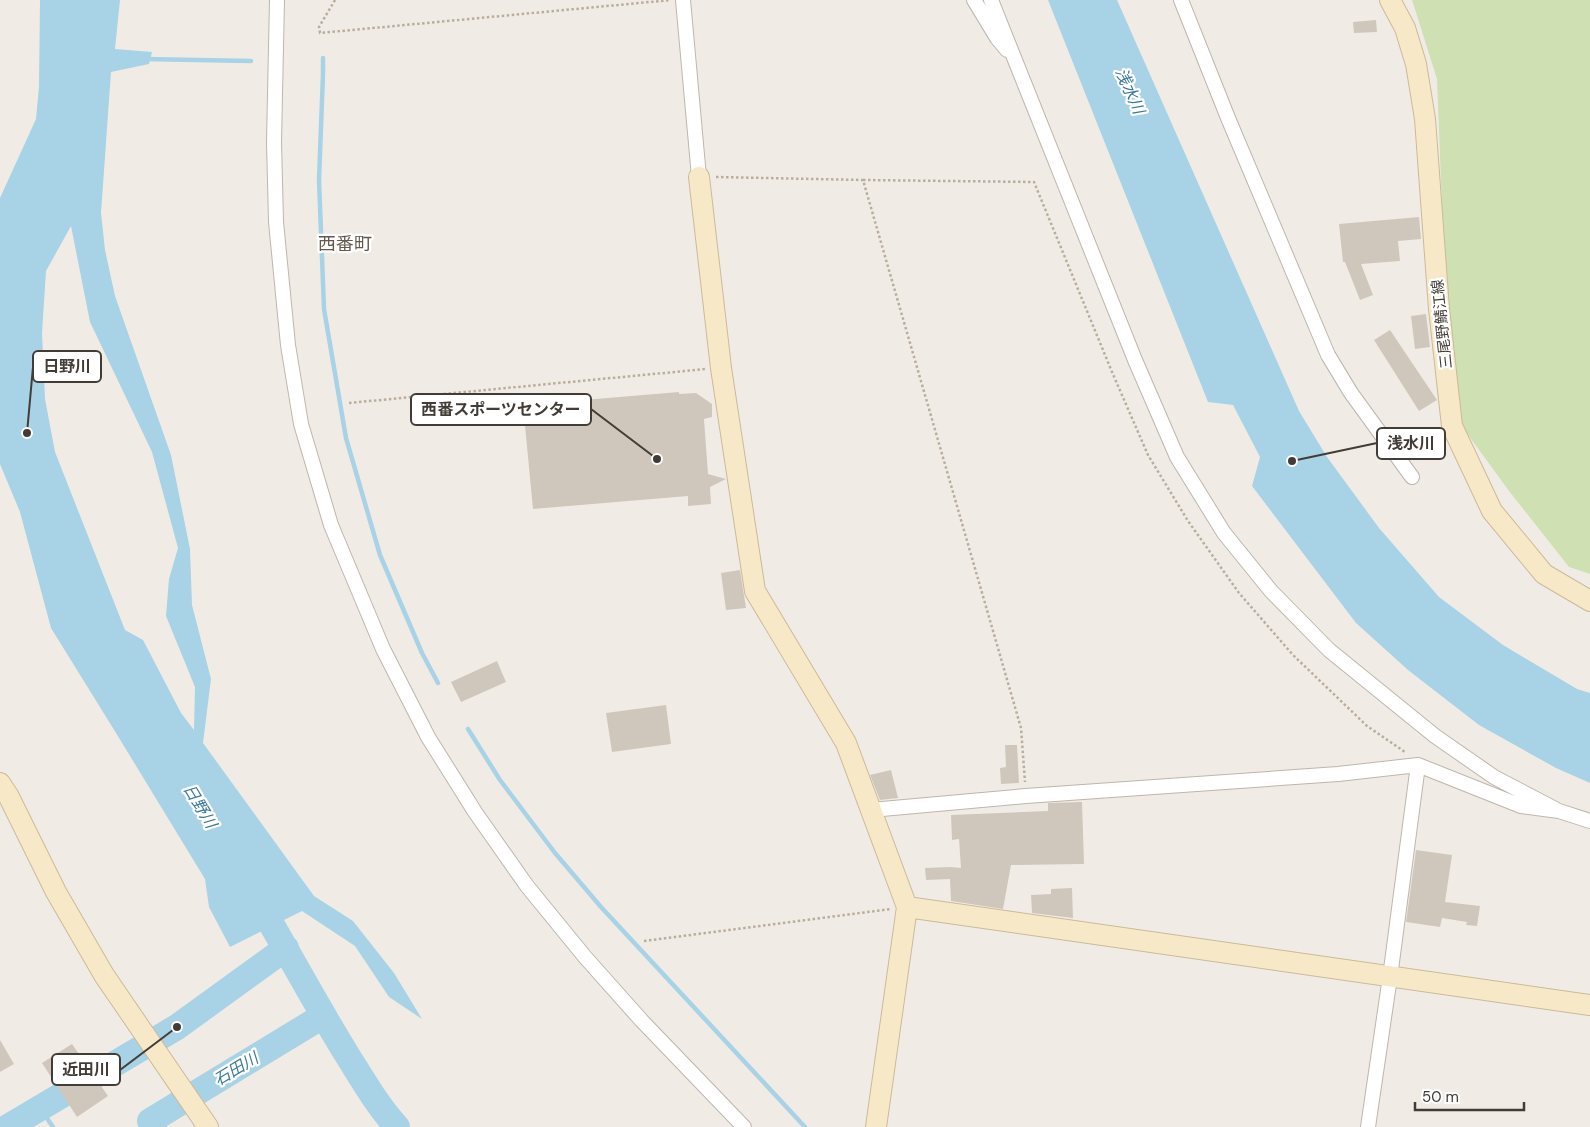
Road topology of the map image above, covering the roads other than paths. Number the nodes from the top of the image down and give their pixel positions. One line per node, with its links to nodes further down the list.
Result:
1 (278, 0): 21 (street)
2 (683, 0): 8 (street)
3 (974, 0): 7 (street)
4 (991, 0): 7 (street)
5 (1182, 0): 9 (street)
6 (1390, 0): 10 (street, 三尾野鯖江線)
7 (1015, 60): 15 (street)
8 (699, 177): 14 (street)
9 (1412, 477)
10 (1590, 601)
11 (1418, 764): 14 (street); 15 (street); 18 (street)
12 (0, 777): 13 (street)
13 (4, 789): 20 (street)
14 (871, 810): 17 (street)
15 (1560, 811): 16 (street)
16 (1590, 822)
17 (907, 907): 18 (street); 22 (street)
18 (1390, 977): 19 (street); 23 (street)
19 (1590, 1005)
20 (204, 1121)
21 (744, 1127)
22 (876, 1127)
23 (1368, 1127)

